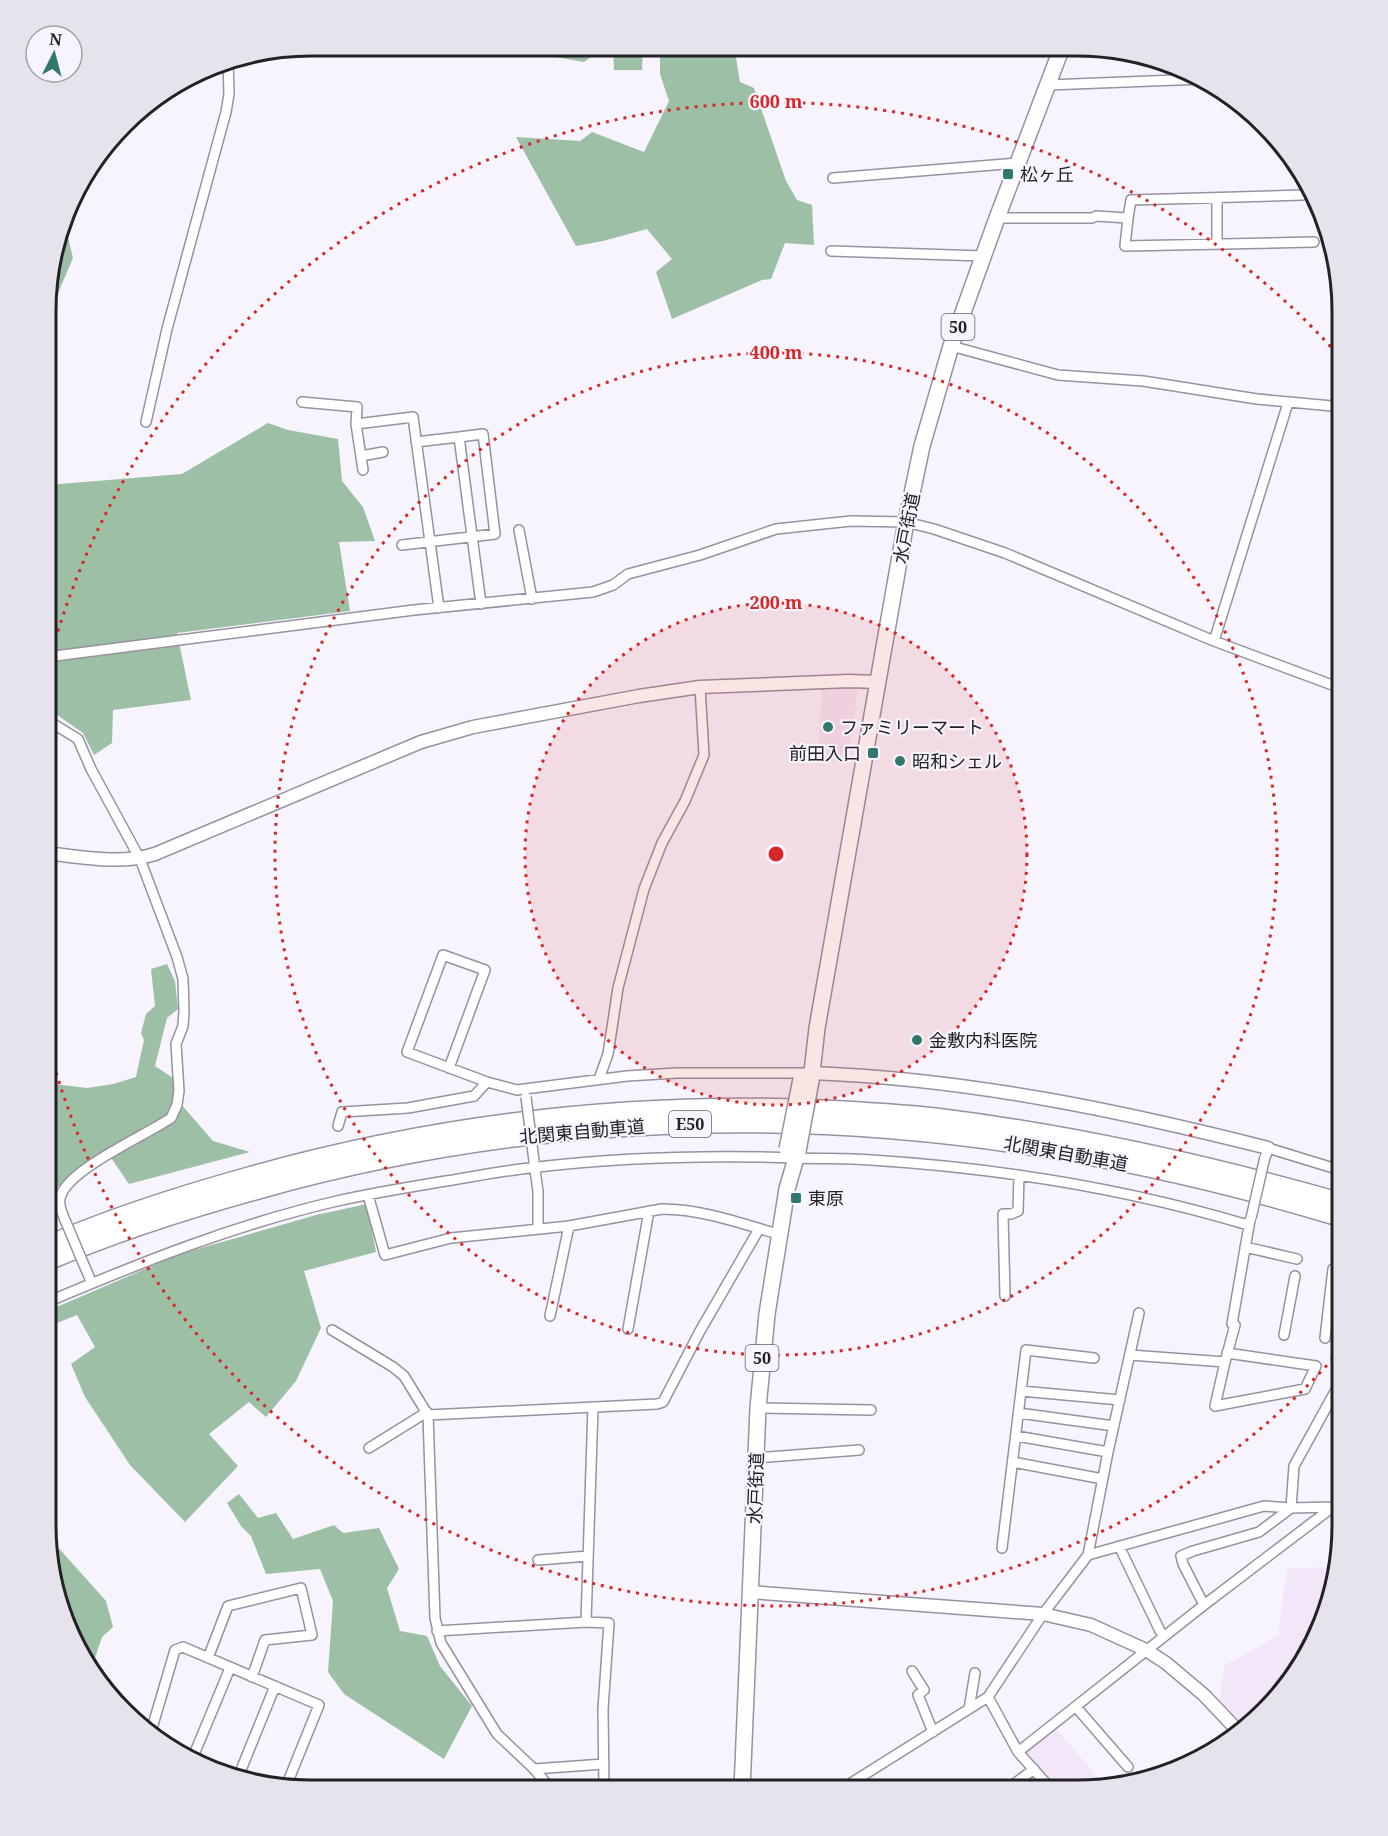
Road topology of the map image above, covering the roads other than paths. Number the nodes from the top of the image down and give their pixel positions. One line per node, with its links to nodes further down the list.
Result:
1 (1059, 56): 4 (main road, 水戸街道 / 50)
2 (228, 69): 19 (street)
3 (1185, 80): 4 (street)
4 (1048, 85): 5 (main road, 水戸街道 / 50)
5 (1018, 163): 6 (street); 9 (main road, 水戸街道 / 50)
6 (833, 178)
7 (1304, 195): 8 (street)
8 (1217, 198): 10 (street); 12 (street)
9 (997, 218): 10 (street); 14 (main road, 水戸街道 / 50)
10 (1128, 218): 12 (street)
11 (1314, 242): 12 (street)
12 (1217, 244)
13 (831, 251): 14 (street)
14 (983, 256): 15 (main road, 水戸街道 / 50)
15 (951, 346): 17 (street); 26 (main road, 水戸街道 / 50)
16 (302, 402): 20 (street)
17 (1288, 403): 18 (street); 34 (street)
18 (1333, 406)
19 (146, 422)
20 (356, 424): 22 (street); 24 (street)
21 (459, 437): 22 (street); 28 (street); 28 (street)
22 (416, 442): 29 (street)
23 (383, 452): 24 (street)
24 (361, 456): 25 (street)
25 (363, 470)
26 (906, 522): 31 (street); 34 (street); 36 (main road, 水戸街道 / 50)
27 (519, 530): 31 (street)
28 (472, 536): 29 (street); 32 (street)
29 (429, 542): 30 (street); 33 (street)
30 (402, 545)
31 (532, 599): 32 (street)
32 (481, 604): 33 (street)
33 (439, 608): 35 (street)
34 (1214, 641): 37 (street)
35 (55, 656)
36 (878, 682): 38 (street); 43 (main road, 水戸街道 / 50)
37 (1333, 685)
38 (700, 687): 41 (street); 44 (street)
39 (55, 725): 41 (street)
40 (55, 854): 41 (street)
41 (140, 858): 68 (street, bridge)
42 (449, 1068): 42 (street); 45 (street)
43 (807, 1076): 44 (street); 48 (street); 49 (main road, 水戸街道 / 50, bridge)
44 (599, 1079): 46 (street)
45 (487, 1082): 46 (street); 47 (street)
46 (525, 1093): 50 (street, bridge)
47 (338, 1126)
48 (1267, 1152): 51 (street); 57 (street, bridge)
49 (792, 1154): 50 (street); 52 (street); 61 (main road, 水戸街道 / 50)
50 (534, 1164): 53 (street); 59 (street)
51 (1333, 1168)
52 (1019, 1175): 57 (street); 69 (street)
53 (368, 1195): 59 (street); 68 (street)
54 (1333, 1200): 62 (highway, 北関東自動車道 / E50)
55 (649, 1210): 58 (street); 60 (street); 73 (street)
56 (1333, 1216): 64 (highway, 北関東自動車道 / E50)
57 (1250, 1221): 63 (street)
58 (569, 1226): 59 (street); 72 (street)
59 (538, 1228)
60 (759, 1229): 61 (street); 83 (street)
61 (780, 1235): 84 (main road, 水戸街道 / 50)
62 (55, 1242)
63 (1245, 1247): 65 (street); 78 (street)
64 (55, 1259)
65 (1297, 1259)
66 (1333, 1269): 76 (street)
67 (1295, 1276): 75 (street)
68 (91, 1281): 70 (street)
69 (1005, 1296)
70 (55, 1298)
71 (1139, 1313): 77 (street)
72 (550, 1316)
73 (628, 1329)
74 (332, 1330): 86 (street)
75 (1284, 1335)
76 (1325, 1338)
77 (1130, 1355): 78 (street); 82 (street)
78 (1226, 1357): 78 (street)
79 (1094, 1358): 80 (street)
80 (1021, 1391): 82 (street); 87 (street)
81 (1333, 1395): 97 (street)
82 (1120, 1400): 88 (street)
83 (593, 1407): 86 (street); 101 (street)
84 (758, 1408): 85 (street); 93 (main road, 水戸街道 / 50)
85 (871, 1410)
86 (428, 1413): 90 (street); 107 (street)
87 (1019, 1413): 88 (street); 89 (street)
88 (1114, 1426): 92 (street)
89 (1016, 1436): 92 (street); 94 (street)
90 (369, 1448)
91 (859, 1450): 93 (street)
92 (1108, 1452): 95 (street)
93 (756, 1458): 103 (main road, 水戸街道 / 50)
94 (1013, 1462): 95 (street); 99 (street)
95 (1103, 1479): 100 (street)
96 (1332, 1507): 97 (street); 104 (street)
97 (1291, 1508): 98 (street); 104 (street)
98 (1119, 1546): 100 (street); 108 (street)
99 (1002, 1548)
100 (1088, 1555): 105 (street)
101 (588, 1556): 102 (street); 106 (street)
102 (538, 1560)
103 (750, 1592): 105 (street); 132 (main road, 水戸街道 / 50)
104 (1204, 1605): 108 (street)
105 (1043, 1614): 109 (street); 116 (street)
106 (586, 1622): 107 (street); 124 (street)
107 (437, 1631): 126 (street)
108 (1164, 1636): 109 (street)
109 (1146, 1650): 117 (street); 120 (street)
110 (208, 1658): 111 (street); 114 (street); 119 (street)
111 (230, 1668): 114 (street); 122 (street)
112 (912, 1671): 121 (street)
113 (975, 1672): 118 (street)
114 (252, 1677): 115 (street)
115 (275, 1686): 128 (street); 129 (street)
116 (988, 1697): 118 (street); 123 (street)
117 (1076, 1707): 123 (street); 125 (street)
118 (969, 1709): 121 (street)
119 (153, 1726)
120 (1234, 1727)
121 (933, 1732): 133 (street)
122 (195, 1752)
123 (1018, 1752): 127 (street)
124 (604, 1764): 126 (street); 131 (street)
125 (1128, 1767)
126 (534, 1769): 130 (street)
127 (1034, 1769): 134 (street); 135 (street)
128 (240, 1771)
129 (289, 1779)
130 (543, 1780)
131 (604, 1780)
132 (742, 1780)
133 (856, 1780)
134 (1020, 1780)
135 (1044, 1780)

